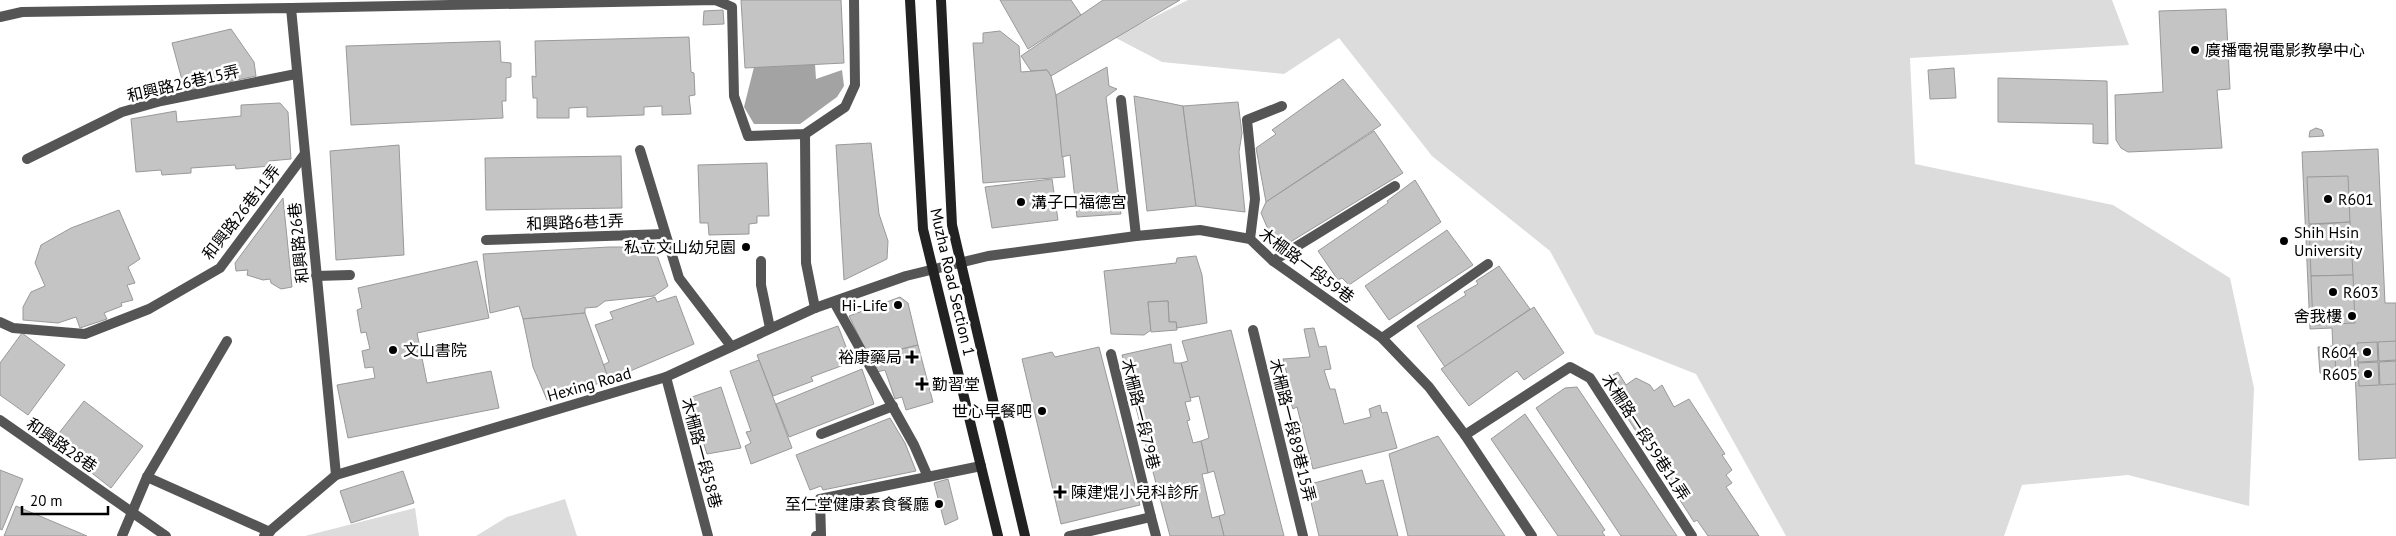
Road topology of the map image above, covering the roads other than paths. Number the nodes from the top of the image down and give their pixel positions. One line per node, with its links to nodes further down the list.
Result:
1 (854, 0): 10 (street)
2 (910, 0): 23 (main road, Muzha Road Section 1)
3 (942, 0): 21 (main road, Muzha Road Section 1)
4 (701, 1): 5 (street); 10 (street)
5 (291, 8): 6 (street); 7 (street, 和興路26巷)
6 (0, 17)
7 (296, 74): 12 (street, 和興路26巷); 13 (street, 和興路26巷15弄)
8 (1120, 100): 16 (street)
9 (1282, 106): 17 (street)
10 (805, 134): 27 (street)
11 (640, 150): 15 (street)
12 (304, 155): 25 (street, 和興路26巷); 28 (street, 和興路26巷11弄)
13 (27, 159)
14 (1395, 186): 20 (street)
15 (665, 234): 18 (street, 和興路6巷1弄); 33 (street)
16 (1136, 236): 17 (street, 木柵路一段59巷); 21 (street, 木柵路一段59巷)
17 (1250, 239): 20 (street, 木柵路一段59巷)
18 (486, 240)
19 (761, 261): 29 (street)
20 (1273, 261): 31 (street, 木柵路一段59巷)
21 (961, 263): 23 (street, 木柵路一段59巷); 52 (main road, Muzha Road Section 1)
22 (1488, 264): 31 (street)
23 (932, 270): 26 (street, Hexing Road); 40 (main road, Muzha Road Section 1)
24 (350, 275): 25 (street)
25 (316, 276): 41 (street, 和興路26巷)
26 (834, 302): 27 (street, Hexing Road); 36 (street)
27 (815, 308): 29 (street, Hexing Road)
28 (0, 322)
29 (770, 328): 33 (street, Hexing Road)
30 (1253, 330): 55 (street, 木柵路一段89巷15弄)
31 (1382, 338): 39 (street, 木柵路一段59巷)
32 (227, 341): 42 (street)
33 (731, 346): 35 (street, Hexing Road)
34 (1111, 354): 45 (street, 木柵路一段79巷)
35 (666, 377): 41 (street, Hexing Road); 49 (street, 木柵路一段58巷)
36 (893, 406): 38 (street); 43 (street)
37 (0, 420): 44 (street, 和興路28巷)
38 (821, 434)
39 (1465, 435): 56 (street, 木柵路一段59巷); 57 (street, 木柵路一段59巷11弄)
40 (981, 466): 43 (street); 51 (main road, Muzha Road Section 1)
41 (336, 475): 46 (street, Hexing Road)
42 (147, 477): 44 (street); 46 (street)
43 (928, 477): 50 (street)
44 (132, 512): 47 (street); 48 (street, 和興路28巷)
45 (1150, 517): 53 (street); 54 (street, 木柵路一段79巷)
46 (267, 534)
47 (122, 536)
48 (166, 536)
49 (708, 536)
50 (816, 536)
51 (998, 536)
52 (1026, 536)
53 (1069, 536)
54 (1156, 536)
55 (1303, 536)
56 (1532, 536)
57 (1692, 536)

